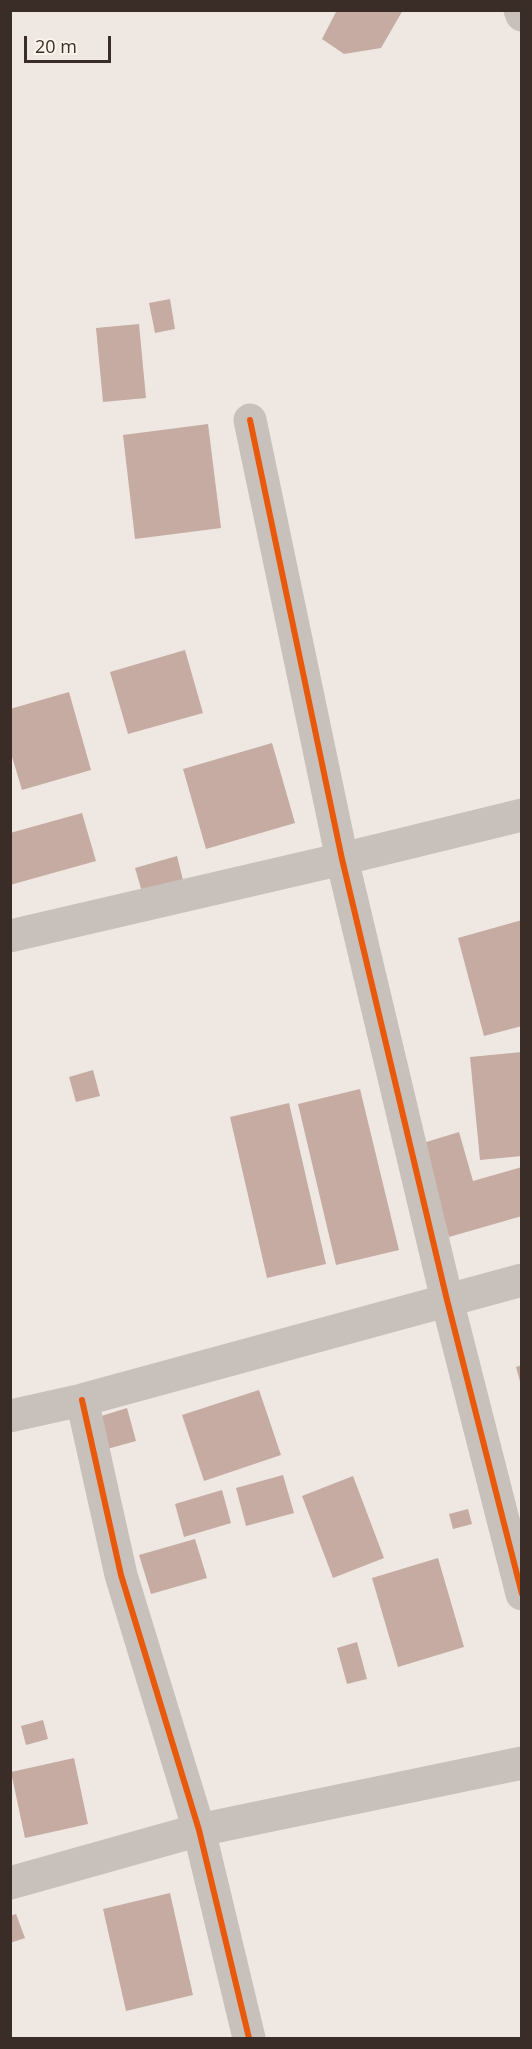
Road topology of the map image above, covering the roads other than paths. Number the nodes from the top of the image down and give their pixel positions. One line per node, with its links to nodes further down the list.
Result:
1 (520, 10): 2 (street)
2 (522, 15)
3 (250, 420): 5 (street)
4 (522, 815): 5 (street)
5 (342, 859): 6 (street); 8 (street)
6 (10, 936)
7 (522, 1280): 8 (street)
8 (447, 1300): 9 (street); 11 (street)
9 (82, 1400): 10 (street); 13 (street)
10 (10, 1416)
11 (522, 1594)
12 (522, 1763): 13 (street)
13 (200, 1830): 14 (street); 15 (street)
14 (10, 1883)
15 (249, 2038)

